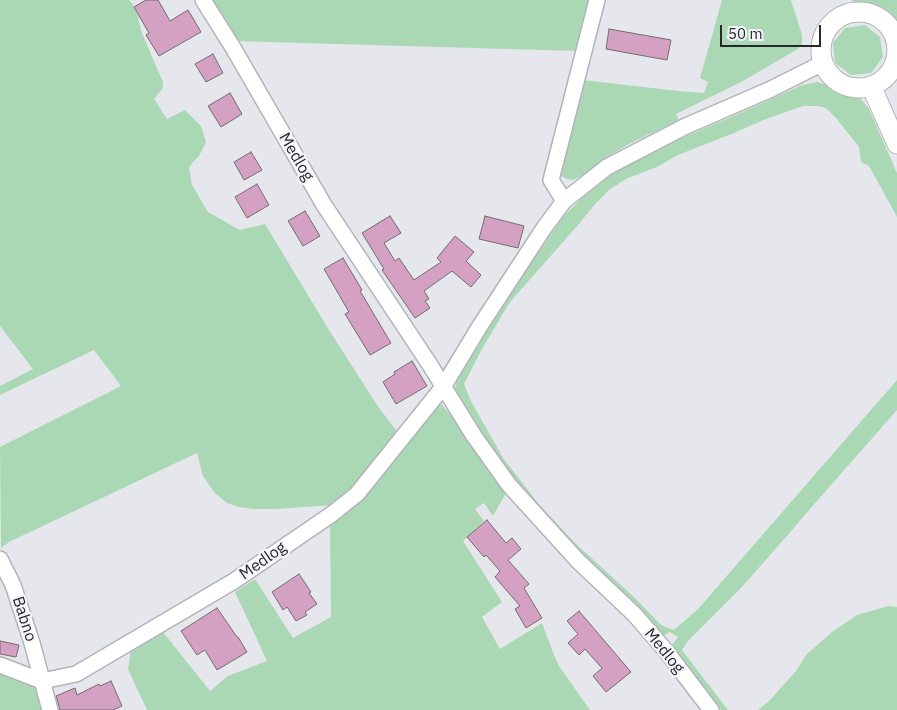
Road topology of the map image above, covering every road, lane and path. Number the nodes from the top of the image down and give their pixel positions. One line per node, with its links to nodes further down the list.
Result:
1 (203, 0): 8 (street, Medlog)
2 (597, 0): 7 (street)
3 (840, 8): 4 (main road); 5 (main road)
4 (823, 63): 5 (main road); 7 (street)
5 (871, 86): 6 (main road)
6 (897, 144)
7 (564, 201): 8 (street)
8 (443, 387): 11 (street, Medlog); 13 (street, Medlog)
9 (0, 559): 11 (street, Babno)
10 (0, 665): 11 (street)
11 (42, 681): 12 (street, Babno)
12 (50, 710)
13 (711, 710)

